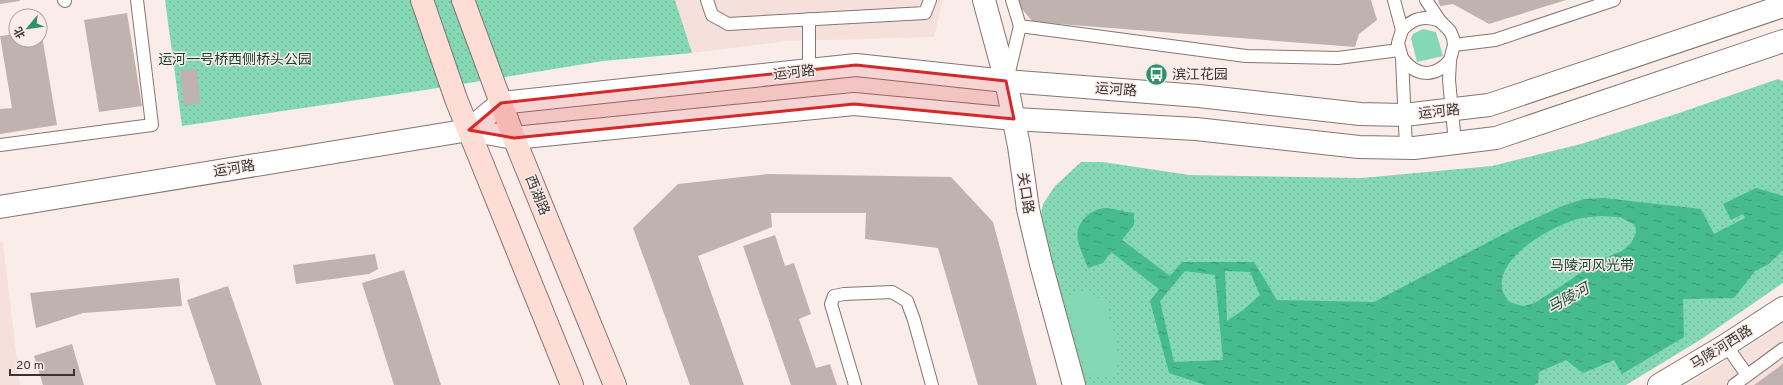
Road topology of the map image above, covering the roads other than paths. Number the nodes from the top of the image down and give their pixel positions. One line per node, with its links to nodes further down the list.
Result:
1 (137, 0): 30 (lane)
2 (707, 0): 13 (lane)
3 (930, 0): 13 (lane)
4 (984, 0): 22 (street, 关口路)
5 (1012, 0): 15 (lane)
6 (1394, 0): 16 (lane)
7 (1426, 0): 14 (lane)
8 (1614, 0): 18 (lane)
9 (1781, 0): 11 (street)
10 (464, 2): 23 (main road, 西湖路)
11 (1783, 6): 24 (street, 运河路)
12 (425, 7): 27 (main road)
13 (809, 19): 21 (lane)
14 (1440, 21): 16 (lane); 18 (lane)
15 (1020, 26): 19 (lane); 22 (lane)
16 (1402, 30): 19 (lane)
17 (1783, 41): 29 (street, 运河路)
18 (1454, 45): 20 (lane)
19 (1400, 54): 20 (lane); 25 (lane)
20 (1450, 60): 24 (lane)
21 (808, 70): 22 (street, 运河路); 23 (street, 运河路)
22 (1006, 81): 25 (street, 运河路); 26 (street, 关口路)
23 (500, 103): 27 (street); 28 (main road, 西湖路)
24 (1452, 109): 25 (street, 运河路); 29 (lane)
25 (1404, 115): 31 (lane)
26 (1014, 119): 28 (street, 运河路); 31 (street, 运河路); 41 (street, 关口路)
27 (469, 130): 28 (street, 运河路); 32 (street, 运河路); 37 (main road)
28 (514, 138): 38 (main road, 西湖路)
29 (1455, 143): 31 (street, 运河路)
30 (0, 145)
31 (1406, 148)
32 (0, 206)
33 (1783, 308): 34 (street, 马陵河西路)
34 (1726, 345): 36 (lane); 42 (street, 马陵河西路)
35 (1783, 349): 36 (lane)
36 (1747, 375): 43 (lane)
37 (572, 385)
38 (615, 385)
39 (855, 385): 40 (lane)
40 (932, 385)
41 (1074, 385)
42 (1659, 385)
43 (1734, 385)

